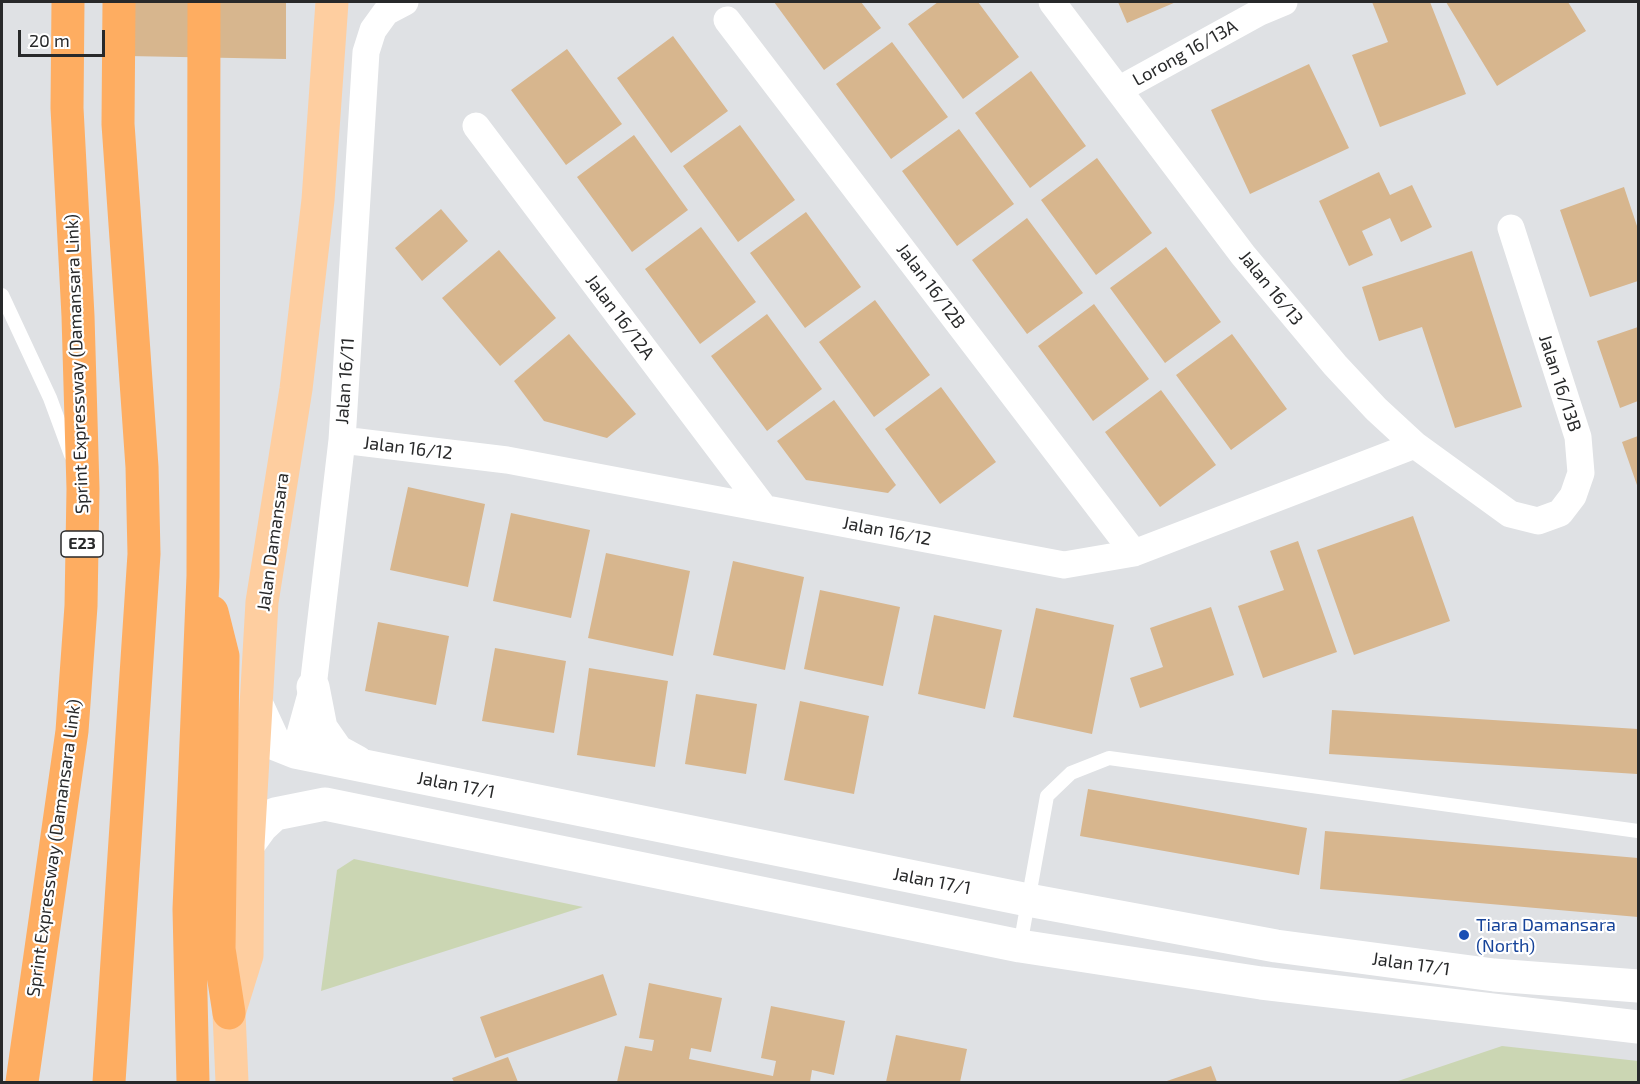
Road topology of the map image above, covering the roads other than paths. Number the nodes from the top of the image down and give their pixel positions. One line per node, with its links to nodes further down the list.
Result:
1 (68, 2): 15 (highway, Sprint Expressway (Damansara Link) / E23)
2 (118, 2): 33 (highway)
3 (204, 2): 19 (highway)
4 (332, 2): 21 (main road, Jalan Damansara)
5 (1052, 2): 9 (street, Jalan 16/13)
6 (1284, 2): 9 (street, Lorong 16/13A)
7 (396, 7): 13 (street, Jalan 16/11)
8 (727, 20): 18 (street, Jalan 16/12B)
9 (1120, 89): 14 (street, Jalan 16/13)
10 (476, 126): 16 (street, Jalan 16/12A)
11 (1511, 228): 17 (street, Jalan 16/13B)
12 (2, 295): 15 (lane)
13 (342, 440): 16 (street, Jalan 16/12); 20 (street, Jalan 16/11)
14 (1415, 445): 17 (street, Jalan 16/13); 18 (street, Jalan 16/12)
15 (83, 489): 32 (highway, Sprint Expressway (Damansara Link) / E23)
16 (764, 508): 18 (street, Jalan 16/12)
17 (1538, 521)
18 (1134, 553)
19 (203, 576): 30 (highway); 34 (highway)
20 (313, 687): 22 (street, Jalan 16/11); 23 (street)
21 (257, 705): 22 (street, Jalan 17/1); 26 (main road, Jalan Damansara)
22 (295, 752): 23 (street, Jalan 17/1); 24 (street)
23 (364, 766): 27 (street, Jalan 17/1)
24 (325, 804): 26 (street, Jalan 17/1); 28 (street, Jalan 17/1)
25 (1638, 831): 27 (lane)
26 (248, 845): 30 (main road, Jalan Damansara)
27 (1028, 900): 28 (lane); 29 (street, Jalan 17/1)
28 (1020, 946): 31 (street, Jalan 17/1)
29 (1638, 986)
30 (229, 1013): 35 (main road, Jalan Damansara)
31 (1638, 1028)
32 (22, 1083)
33 (109, 1083)
34 (194, 1083)
35 (232, 1083)

